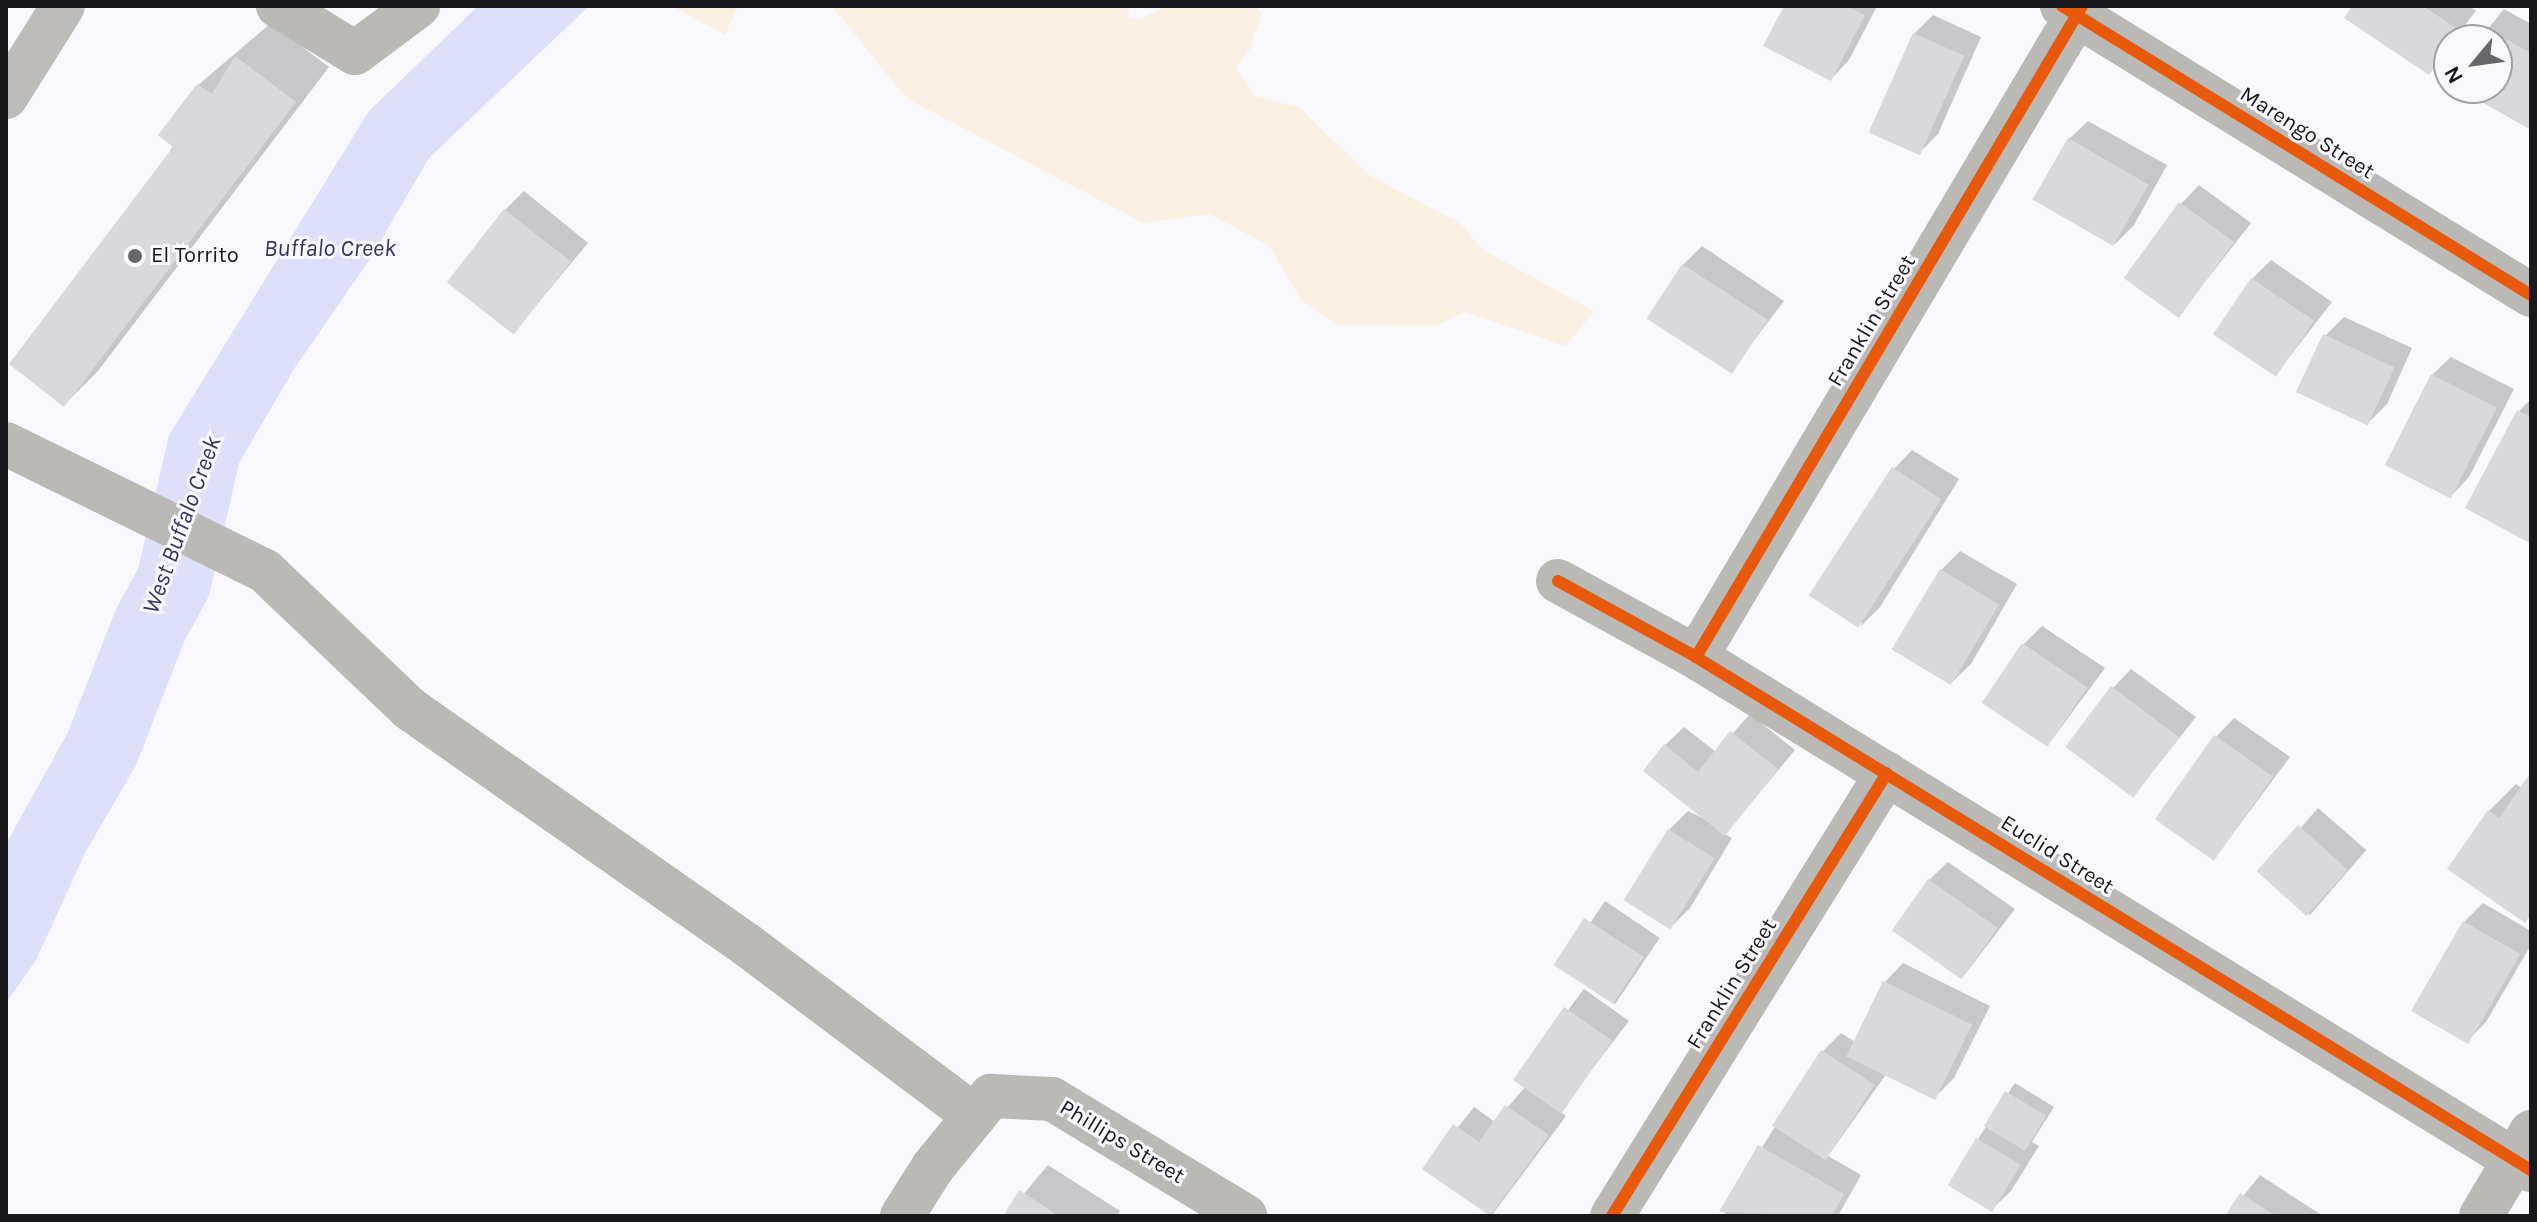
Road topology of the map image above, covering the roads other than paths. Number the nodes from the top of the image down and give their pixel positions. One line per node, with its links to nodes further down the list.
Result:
1 (63, 6): 5 (main road)
2 (278, 6): 3 (street)
3 (418, 6)
4 (2074, 9): 6 (street, Marengo Street); 9 (street, Franklin Street)
5 (6, 97)
6 (2531, 295)
7 (6, 444): 11 (street)
8 (1558, 581): 9 (street, Euclid Street)
9 (1696, 657): 10 (street, Euclid Street)
10 (1887, 773): 12 (street, Euclid Street); 15 (street, Franklin Street)
11 (983, 1106): 13 (street); 14 (street, Phillips Street)
12 (2525, 1154): 16 (street)
13 (902, 1216)
14 (1245, 1216)
15 (1612, 1216)
16 (2481, 1216)

